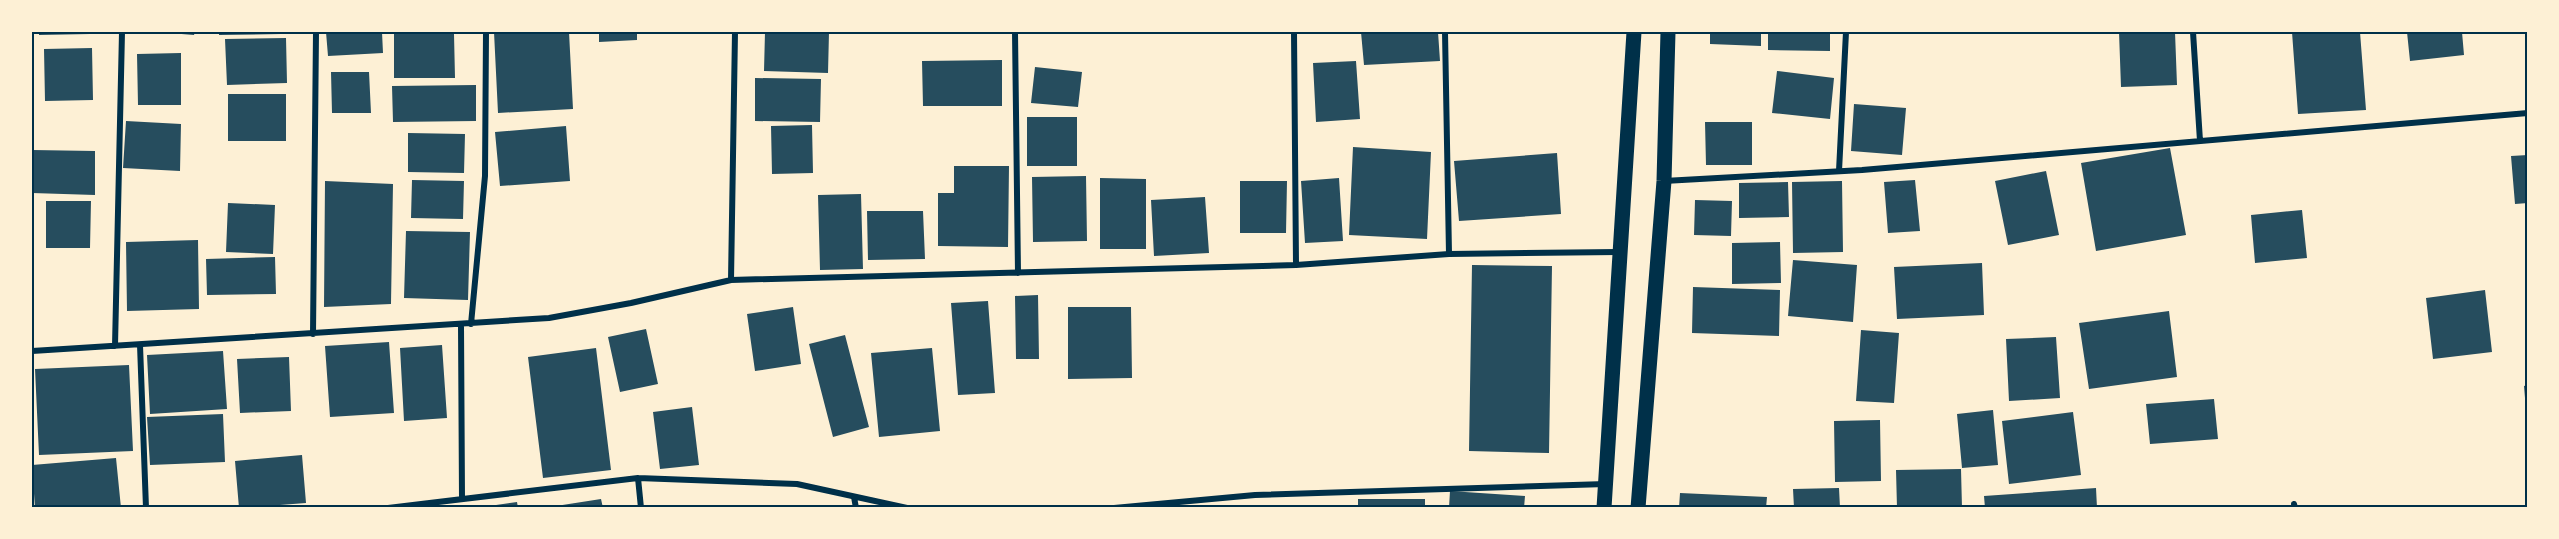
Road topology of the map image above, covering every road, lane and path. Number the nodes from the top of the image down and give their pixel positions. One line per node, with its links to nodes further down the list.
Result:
1 (122, 32): 25 (street)
2 (316, 32): 23 (street)
3 (486, 32): 21 (street)
4 (735, 32): 20 (street)
5 (1015, 32): 19 (street)
6 (1294, 32): 18 (street)
7 (1444, 32): 17 (street)
8 (1634, 32): 16 (main road)
9 (1668, 32): 15 (main road)
10 (1846, 32): 14 (street)
11 (2193, 32): 13 (street)
12 (2528, 112): 13 (street)
13 (2200, 141): 14 (street)
14 (1839, 171): 15 (street)
15 (1664, 180): 39 (main road)
16 (1621, 252): 17 (street); 28 (main road)
17 (1449, 254): 18 (street)
18 (1296, 265): 19 (street)
19 (1018, 273): 20 (street)
20 (731, 280): 21 (street)
21 (471, 324): 22 (street)
22 (461, 325): 23 (street); 30 (street)
23 (313, 334): 24 (street)
24 (140, 345): 25 (street); 32 (street)
25 (115, 346): 26 (street)
26 (32, 351)
27 (638, 478): 29 (street); 30 (street); 34 (street)
28 (1606, 484): 37 (street); 38 (main road)
29 (854, 497): 35 (street); 36 (street)
30 (462, 499): 31 (street)
31 (427, 505): 33 (street)
32 (146, 507)
33 (388, 507)
34 (641, 507)
35 (856, 507)
36 (907, 507)
37 (1114, 507)
38 (1604, 507)
39 (1638, 507)

